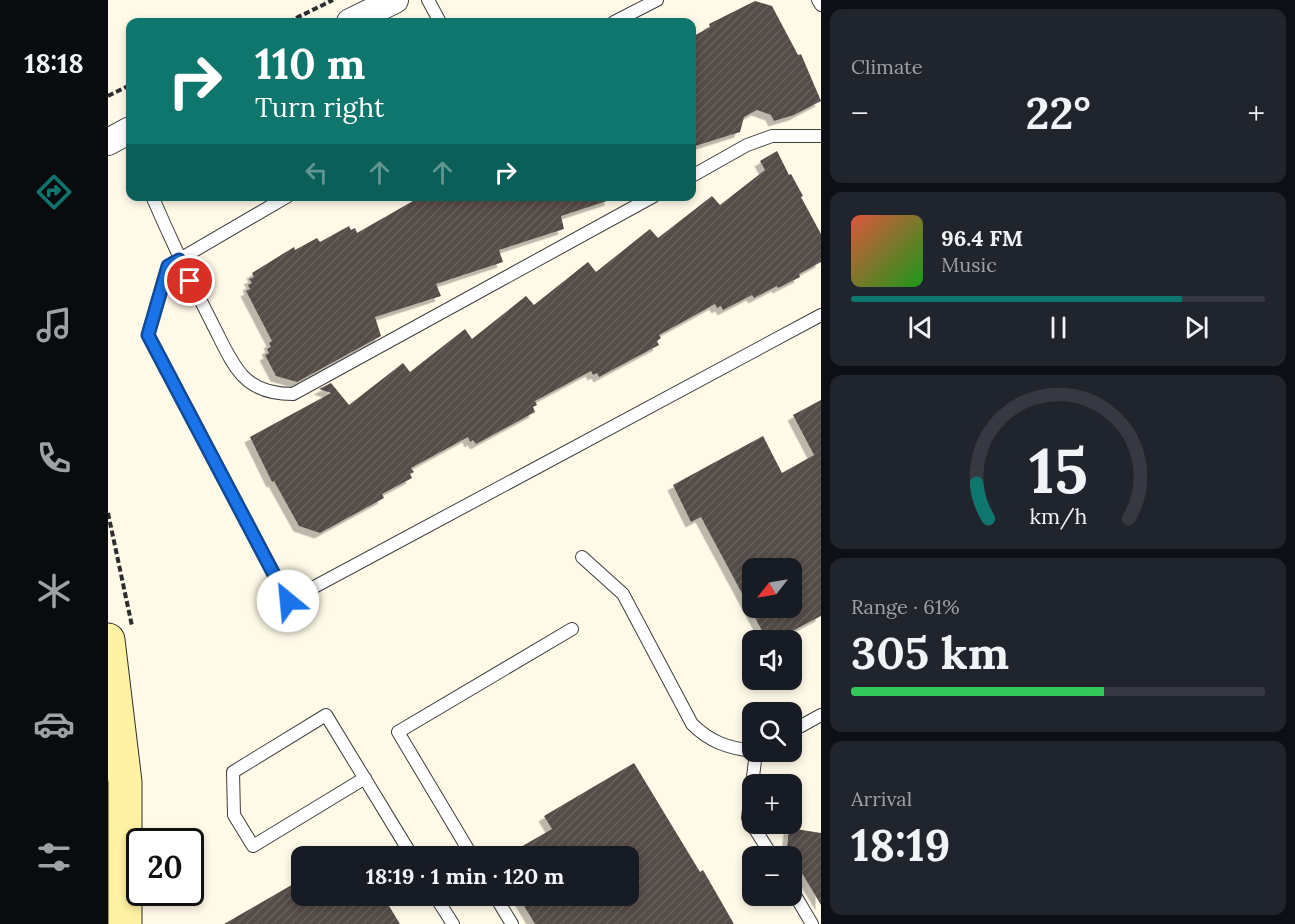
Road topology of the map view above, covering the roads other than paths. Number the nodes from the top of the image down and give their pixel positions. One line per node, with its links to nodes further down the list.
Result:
1 (395, 0): 6 (street)
2 (428, 0): 7 (lane)
3 (657, 0): 8 (lane)
4 (819, 0): 5 (lane)
5 (821, 5)
6 (358, 18)
7 (438, 18)
8 (622, 18)
9 (820, 137): 10 (lane)
10 (696, 174)
11 (154, 201): 14 (lane)
12 (279, 201): 14 (lane)
13 (645, 201): 14 (lane)
14 (179, 260): 15 (lane)
15 (821, 315)
16 (582, 557): 21 (lane)
17 (572, 629): 25 (lane)
18 (108, 640): 30 (main road)
19 (821, 715): 20 (lane)
20 (802, 725)
21 (742, 749)
22 (753, 762): 26 (lane)
23 (365, 778): 23 (lane); 24 (lane)
24 (406, 846)
25 (466, 846)
26 (766, 846)
27 (441, 906): 31 (lane)
28 (501, 906): 32 (lane)
29 (801, 906): 33 (lane)
30 (125, 924)
31 (453, 924)
32 (512, 924)
33 (812, 924)

